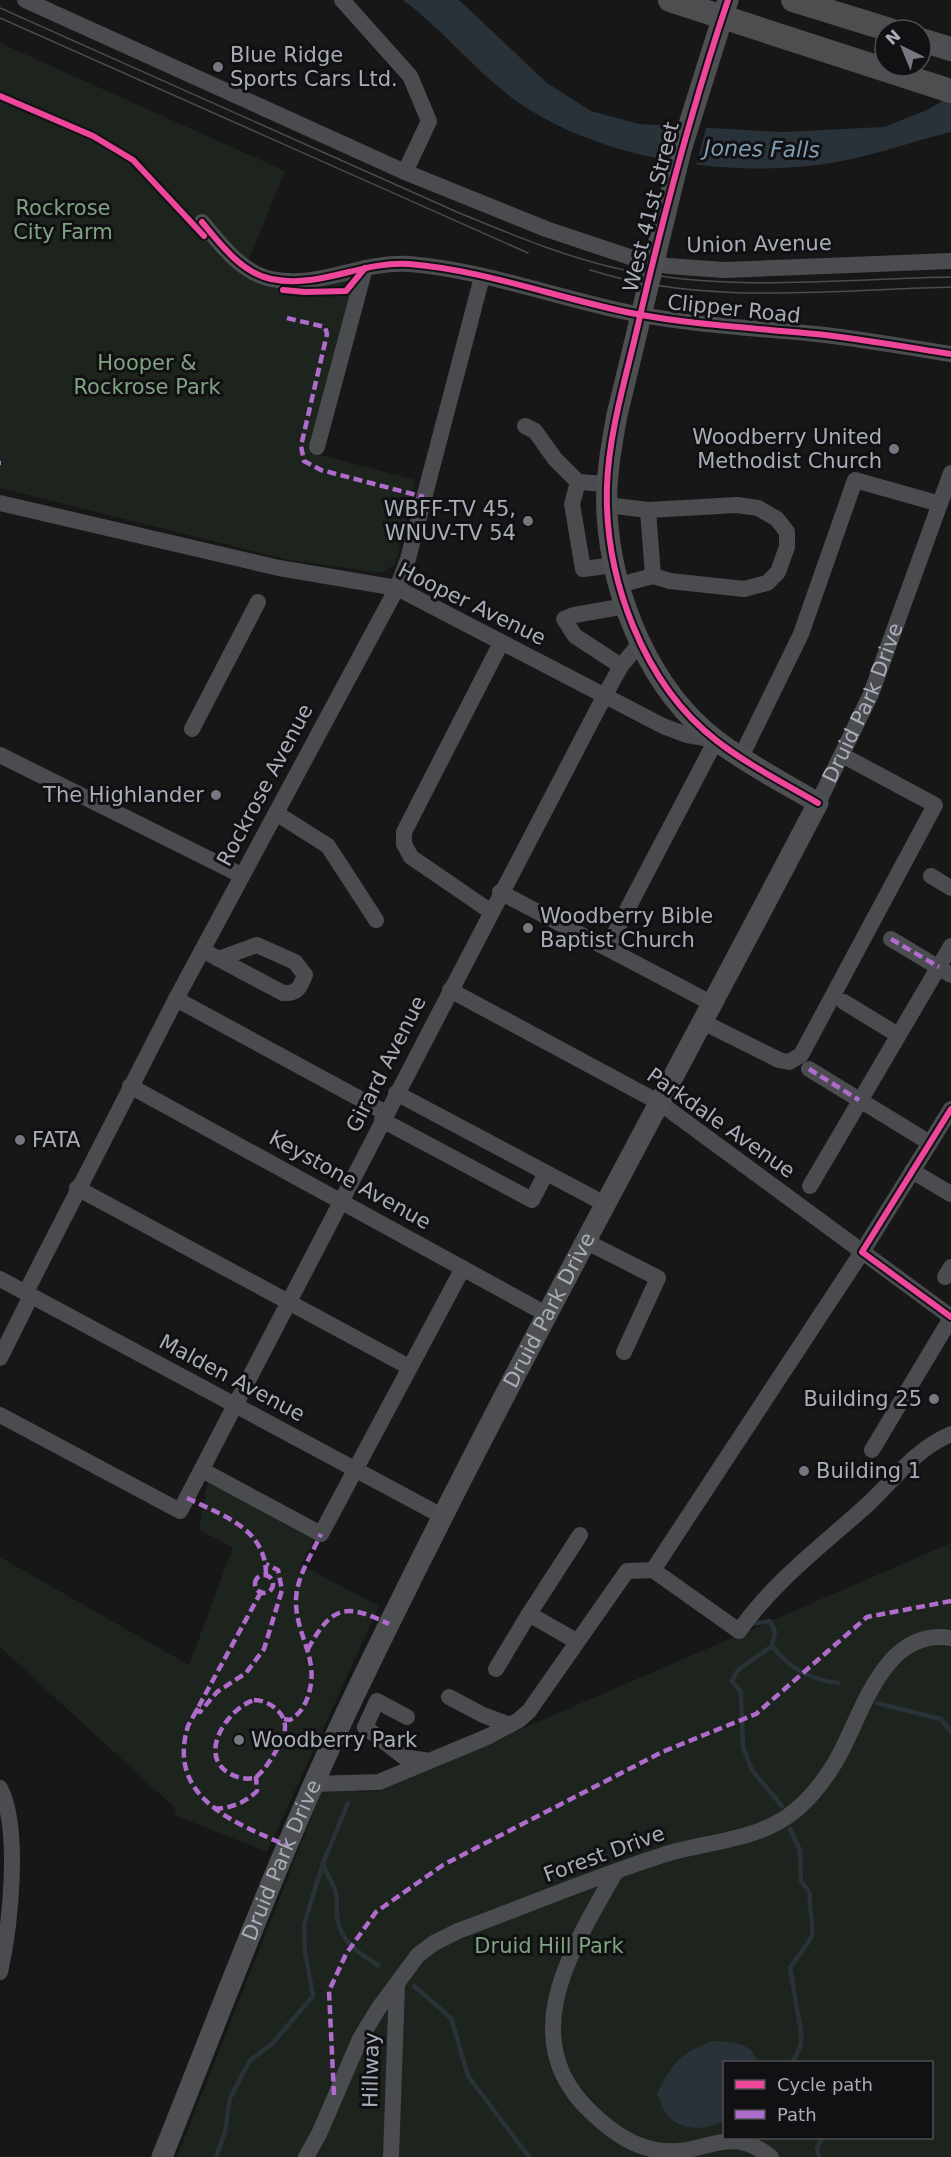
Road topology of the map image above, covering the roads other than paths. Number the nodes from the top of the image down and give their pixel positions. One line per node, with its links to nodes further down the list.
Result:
1 (25, 0): 10 (street, Union Avenue)
2 (342, 0): 10 (street)
3 (670, 0): 9 (highway)
4 (728, 0): 20 (main road, West 41st Street, bridge)
5 (793, 0): 6 (highway)
6 (873, 25)
7 (933, 44): 8 (highway)
8 (951, 49)
9 (951, 91)
10 (405, 172): 12 (street, Union Avenue)
11 (207, 228): 13 (street, Clipper Road)
12 (951, 261)
13 (365, 268): 14 (street, Clipper Road); 17 (street)
14 (482, 277): 15 (street, Clipper Road); 26 (street, Rockrose Avenue)
15 (951, 354)
16 (525, 426): 19 (street)
17 (317, 447)
18 (951, 473): 22 (street, Druid Park Drive)
19 (578, 482): 20 (street); 24 (street)
20 (607, 495): 23 (street); 24 (main road, West 41st Street)
21 (0, 503): 26 (street, Hooper Avenue)
22 (940, 504): 36 (street, Druid Park Drive); 37 (street)
23 (648, 510): 25 (street); 25 (street)
24 (616, 575): 25 (street); 28 (main road, West 41st Street)
25 (653, 576)
26 (397, 588): 30 (street, Hooper Avenue); 39 (street, Rockrose Avenue)
27 (258, 602): 33 (street)
28 (626, 606): 29 (main road, West 41st Street); 31 (street)
29 (641, 642): 31 (street, Girard Avenue); 34 (main road, West 41st Street)
30 (501, 643): 32 (street, Hooper Avenue); 44 (street)
31 (621, 666): 32 (street, Girard Avenue)
32 (605, 695): 34 (street, Hooper Avenue); 43 (street, Girard Avenue)
33 (192, 729)
34 (716, 740): 37 (main road, West 41st Street); 48 (street)
35 (0, 755): 40 (street)
36 (842, 755): 38 (street, Druid Park Drive); 55 (street)
37 (741, 757): 38 (main road, West 41st Street)
38 (818, 803): 55 (main road, Druid Park Drive)
39 (276, 813): 40 (street, Rockrose Avenue); 45 (street)
40 (242, 875): 49 (street, Rockrose Avenue)
41 (931, 876): 42 (street)
42 (951, 888)
43 (500, 892): 44 (street, Girard Avenue); 48 (street)
44 (490, 911): 52 (street, Girard Avenue)
45 (376, 920)
46 (891, 939): 51 (street)
47 (951, 946): 51 (street)
48 (606, 948): 55 (street)
49 (202, 950): 50 (street); 53 (street, Rockrose Avenue)
50 (218, 959)
51 (945, 971): 56 (street)
52 (450, 990): 59 (street, Girard Avenue); 61 (street, Parkdale Avenue)
53 (176, 999): 58 (street, Rockrose Avenue); 63 (street)
54 (844, 1002): 56 (street)
55 (708, 1013): 61 (main road, Druid Park Drive)
56 (898, 1035): 60 (street)
57 (809, 1069): 60 (street)
58 (130, 1086): 68 (street, Rockrose Avenue); 70 (street, Keystone Avenue)
59 (396, 1093): 63 (street, Girard Avenue); 66 (street)
60 (860, 1100): 64 (street); 67 (street)
61 (660, 1102): 71 (main road, Druid Park Drive); 73 (street, Parkdale Avenue)
62 (951, 1108): 64 (street)
63 (384, 1117): 66 (street); 70 (street, Girard Avenue)
64 (930, 1143): 65 (street)
65 (912, 1171): 69 (street); 73 (street)
66 (546, 1173): 71 (street)
67 (810, 1186)
68 (77, 1188): 76 (street, Rockrose Avenue); 77 (street)
69 (951, 1194)
70 (341, 1200): 74 (street, Keystone Avenue); 77 (street, Girard Avenue)
71 (606, 1205): 72 (main road, Druid Park Drive)
72 (587, 1242): 78 (main road, Druid Park Drive); 80 (street)
73 (862, 1252): 79 (street, Parkdale Avenue); 91 (street)
74 (463, 1268): 78 (street, Keystone Avenue); 82 (street)
75 (0, 1279): 76 (street, Malden Avenue)
76 (29, 1294): 81 (street, Rockrose Avenue); 83 (street, Malden Avenue)
77 (289, 1303): 82 (street); 83 (street, Girard Avenue)
78 (548, 1315): 89 (main road, Druid Park Drive)
79 (951, 1318): 86 (street)
80 (624, 1352)
81 (0, 1358)
82 (409, 1367): 87 (street)
83 (235, 1405): 87 (street, Malden Avenue); 88 (street, Girard Avenue)
84 (0, 1415): 88 (street, Girard Avenue)
85 (951, 1434): 91 (street)
86 (872, 1450)
87 (354, 1469): 88 (street); 89 (street, Malden Avenue)
88 (202, 1470)
89 (442, 1516): 100 (main road, Druid Park Drive)
90 (580, 1535): 92 (street)
91 (653, 1570): 94 (street)
92 (529, 1614): 94 (street); 95 (street)
93 (951, 1638): 102 (street, Forest Drive)
94 (576, 1641): 98 (street)
95 (496, 1669)
96 (448, 1697): 98 (street)
97 (407, 1717): 99 (street)
98 (510, 1725): 99 (street)
99 (430, 1761): 100 (street)
100 (313, 1784): 105 (main road, Druid Park Drive)
101 (0, 1788): 103 (street)
102 (615, 1873): 104 (street, Forest Drive); 108 (street)
103 (0, 1972)
104 (397, 1983): 106 (street, Forest Drive); 107 (street, Hillway)
105 (162, 2157)
106 (306, 2157)
107 (391, 2157)
108 (771, 2157)

